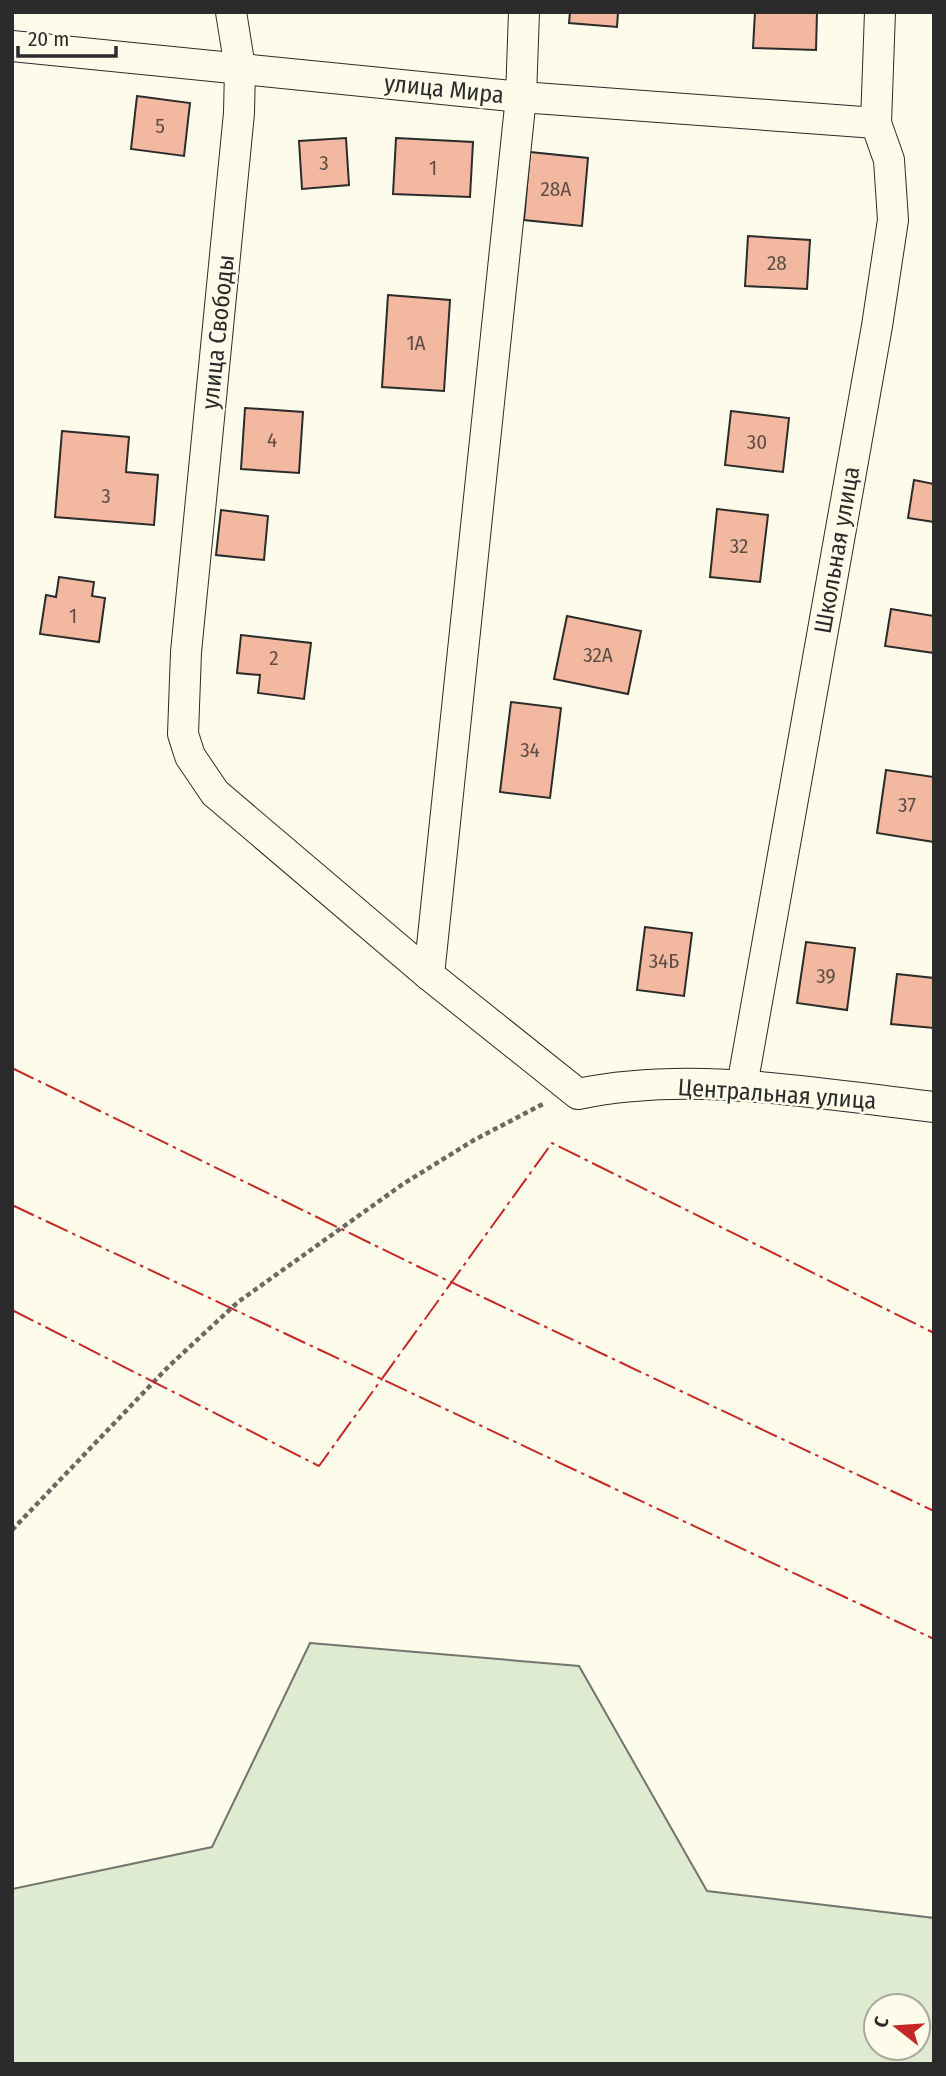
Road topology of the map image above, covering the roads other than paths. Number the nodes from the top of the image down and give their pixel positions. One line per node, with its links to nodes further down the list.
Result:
1 (231, 12): 5 (street, улица Свободы)
2 (524, 12): 6 (street)
3 (880, 12): 7 (street, Школьная улица)
4 (12, 46): 5 (street, улица Мира)
5 (240, 68): 6 (street, улица Мира); 8 (street, улица Свободы)
6 (521, 97): 7 (street, улица Мира); 8 (street)
7 (876, 123): 9 (street, Школьная улица)
8 (429, 975): 10 (street, улица Свободы)
9 (741, 1086): 10 (street, Центральная улица); 11 (street, Центральная улица)
10 (578, 1094)
11 (934, 1107)

